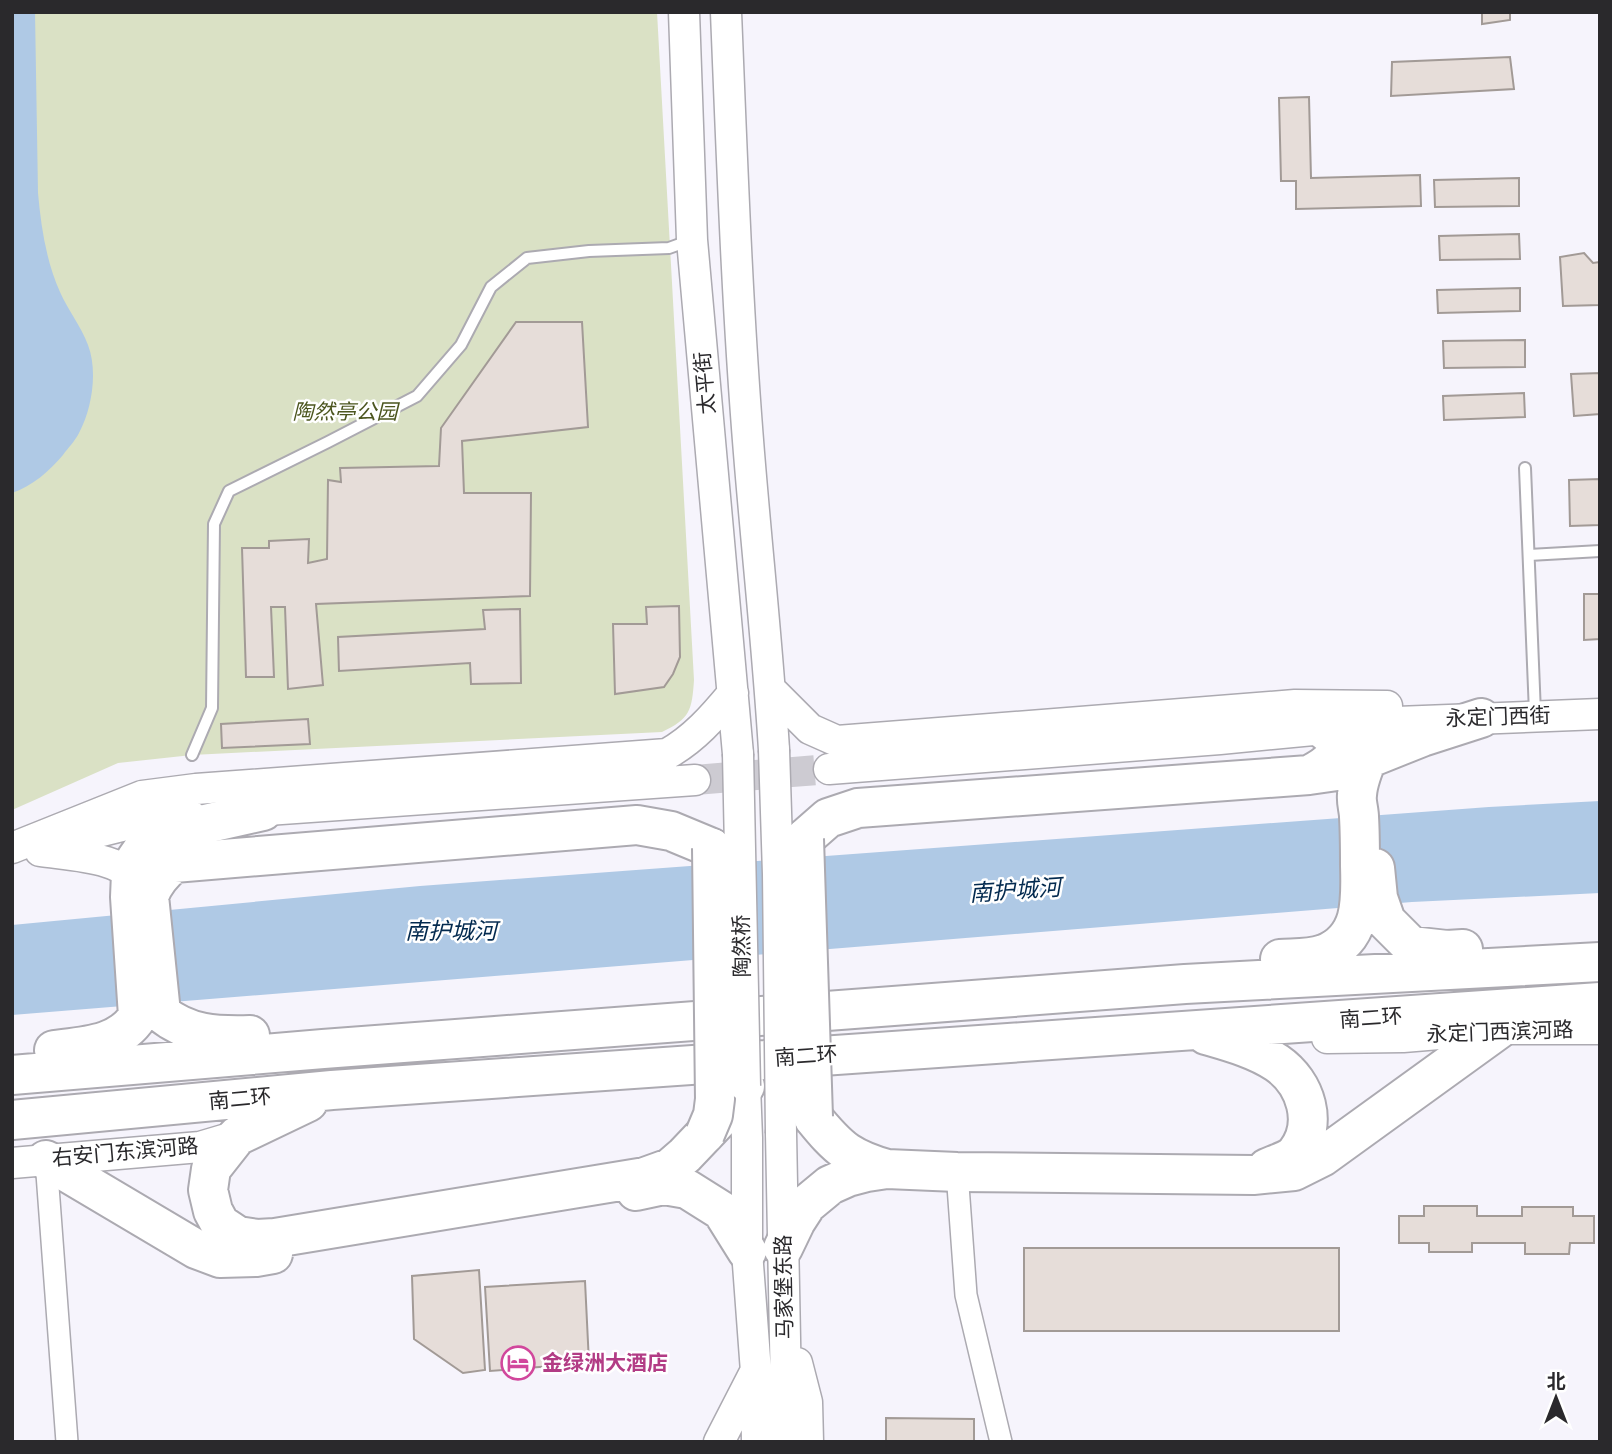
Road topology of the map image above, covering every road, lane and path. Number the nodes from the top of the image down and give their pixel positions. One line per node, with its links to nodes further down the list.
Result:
1 (684, 12): 3 (main road, 太平街)
2 (726, 12): 7 (main road, 太平街)
3 (692, 240): 8 (main road, 太平街); 16 (lane)
4 (1525, 468): 6 (lane)
5 (1600, 551): 6 (lane)
6 (1529, 555): 10 (lane)
7 (770, 689): 11 (main road, 永定门西街); 14 (main road, 太平街)
8 (733, 693): 15 (main road, 太平街); 25 (main road)
9 (1600, 714): 10 (main road, 永定门西街)
10 (1535, 716): 11 (main road, 永定门西街)
11 (1481, 718): 13 (highway)
12 (1323, 729): 13 (main road); 18 (main road); 19 (highway)
13 (1400, 733): 17 (highway); 21 (highway)
14 (774, 750): 26 (main road, 陶然桥, bridge)
15 (738, 754): 28 (main road, 陶然桥, bridge)
16 (192, 755)
17 (1368, 758): 19 (highway); 21 (highway)
18 (830, 769)
19 (1309, 775): 21 (highway); 23 (highway)
20 (695, 780): 22 (main road)
21 (1362, 798): 29 (highway)
22 (263, 811): 25 (main road); 27 (highway)
23 (804, 839): 26 (highway); 43 (highway, bridge)
24 (712, 848): 27 (highway); 28 (highway, bridge); 44 (highway, bridge)
25 (21, 853): 27 (main road)
26 (778, 874): 40 (main road, 陶然桥, bridge)
27 (137, 889): 33 (highway)
28 (741, 901): 40 (main road, 陶然桥, bridge)
29 (1371, 922): 30 (highway); 31 (highway)
30 (1593, 962): 31 (highway, 南二环)
31 (1185, 984): 37 (highway, 南二环)
32 (1600, 1002): 36 (highway, 南二环)
33 (150, 1014): 37 (highway); 38 (highway)
34 (1499, 1029): 35 (main road, 永定门西滨河路); 36 (main road, 永定门西滨河路); 50 (highway)
35 (1600, 1029)
36 (1191, 1031): 41 (highway, 南二环); 50 (highway)
37 (323, 1049): 39 (highway, 南二环)
38 (12, 1055)
39 (12, 1075)
40 (763, 1085): 43 (highway); 44 (highway, bridge); 46 (main road, 陶然桥)
41 (332, 1090): 42 (highway, 南二环); 45 (highway)
42 (12, 1121)
43 (797, 1125): 48 (highway); 51 (main road, 马家堡东路)
44 (705, 1134): 45 (highway)
45 (237, 1136): 47 (main road, 右安门东滨河路)
46 (747, 1138): 51 (main road, 马家堡东路)
47 (29, 1161): 51 (highway); 54 (street)
48 (887, 1170): 49 (highway); 51 (highway)
49 (957, 1172): 50 (highway); 59 (street)
50 (1253, 1175)
51 (765, 1249): 52 (main road, 马家堡东路); 53 (main road, 马家堡东路)
52 (784, 1315): 57 (main road, 马家堡东路); 58 (main road)
53 (756, 1372): 55 (main road); 56 (main road, 马家堡东路)
54 (67, 1442)
55 (719, 1442)
56 (757, 1442)
57 (787, 1442)
58 (808, 1442)
59 (1001, 1442)

